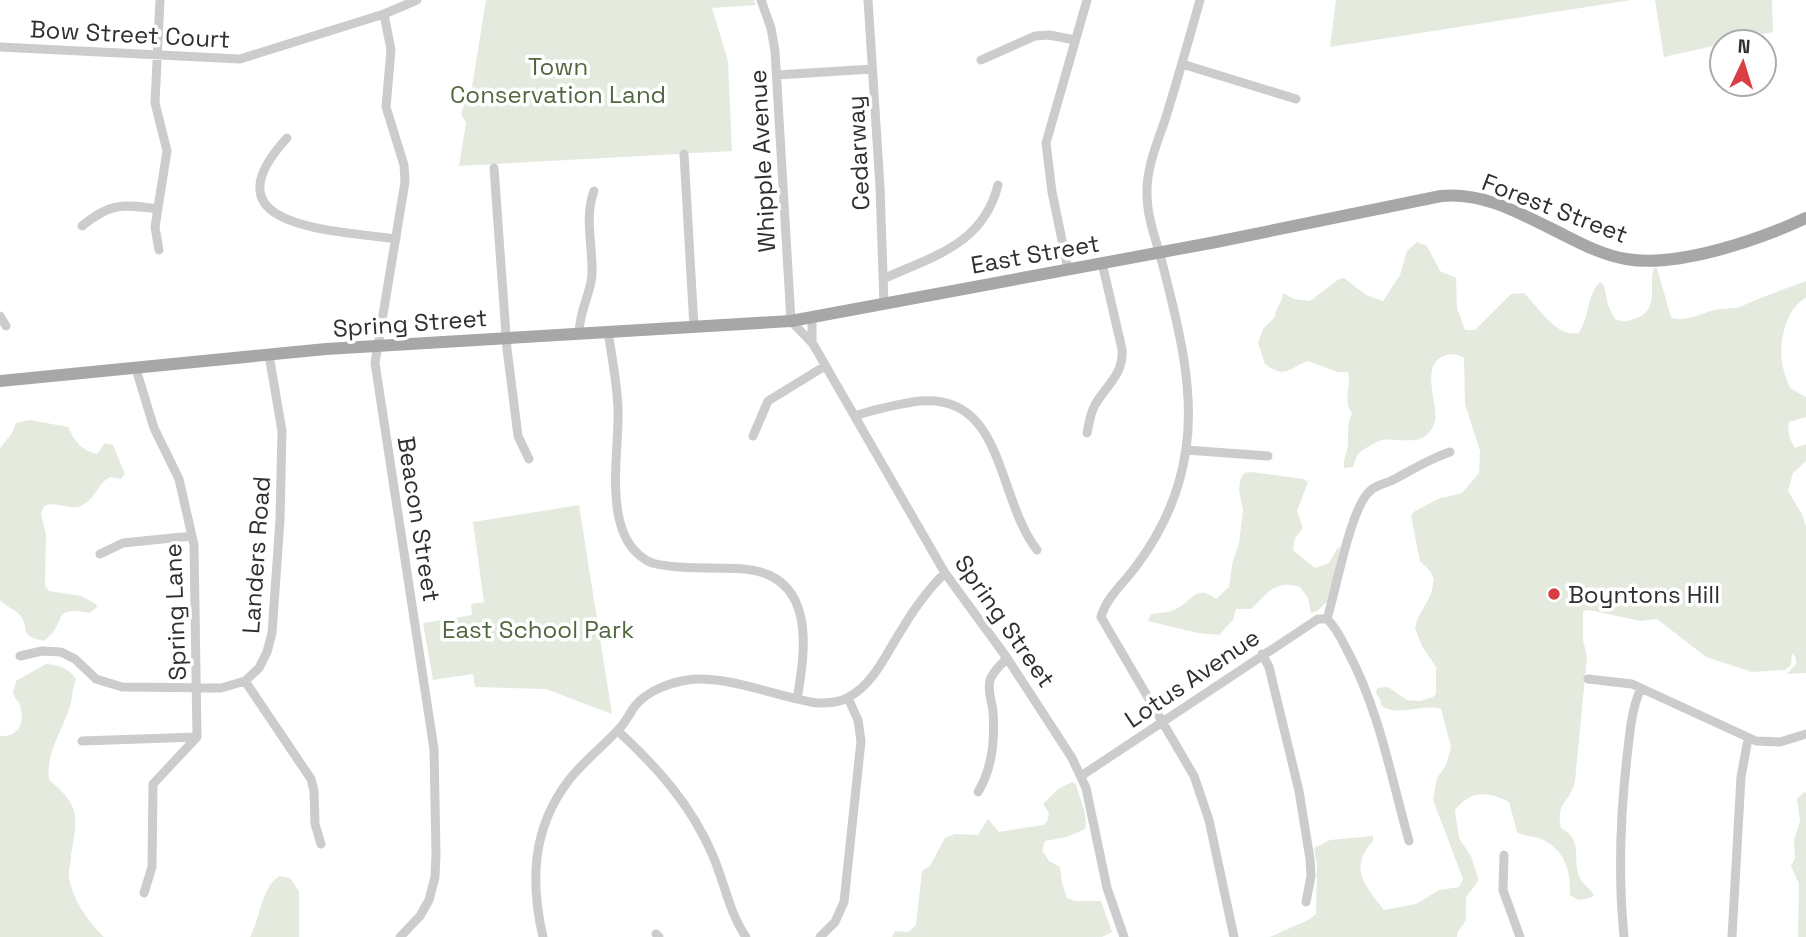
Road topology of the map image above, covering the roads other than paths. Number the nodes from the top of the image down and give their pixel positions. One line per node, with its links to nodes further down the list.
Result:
1 (160, 0): 10 (street)
2 (417, 0): 7 (street, Bow Street Court)
3 (761, 0): 14 (street, Whipple Avenue)
4 (868, 0): 13 (street, Cedarway)
5 (1087, 0): 8 (street)
6 (1200, 0): 12 (street)
7 (384, 14): 10 (street, Bow Street Court); 25 (street, Beacon Street)
8 (1075, 40): 11 (street); 29 (street)
9 (0, 47): 10 (street, Bow Street Court)
10 (157, 56): 21 (street)
11 (981, 60)
12 (1182, 64): 15 (street); 27 (street)
13 (872, 69): 14 (street); 30 (street, Cedarway)
14 (777, 75): 34 (street, Whipple Avenue)
15 (1296, 99)
16 (287, 138): 25 (street)
17 (684, 155): 36 (street)
18 (494, 168): 39 (street)
19 (998, 185): 30 (street)
20 (594, 191): 38 (street)
21 (158, 209): 23 (street); 26 (street)
22 (1806, 218): 24 (main road, Forest Street)
23 (82, 226)
24 (1286, 227): 27 (main road, East Street)
25 (396, 239): 41 (street, Beacon Street)
26 (159, 250)
27 (1158, 253): 28 (main road, East Street); 49 (street)
28 (1102, 263): 29 (main road, East Street); 47 (street)
29 (1068, 269): 31 (main road, East Street)
30 (883, 279): 31 (street, Cedarway)
31 (884, 304): 33 (main road, East Street)
32 (0, 316): 35 (street)
33 (812, 318): 34 (main road, East Street); 40 (street, Spring Street)
34 (791, 321): 36 (main road, Spring Street); 40 (street, Spring Street)
35 (6, 326)
36 (694, 327): 37 (main road, Spring Street)
37 (608, 332): 38 (main road, Spring Street); 66 (street)
38 (579, 334): 39 (main road, Spring Street)
39 (506, 338): 41 (main road, Spring Street); 52 (street)
40 (813, 345): 43 (street, Spring Street)
41 (377, 347): 42 (main road, Spring Street); 80 (street, Beacon Street)
42 (269, 355): 44 (main road, Spring Street); 62 (street, Landers Road)
43 (825, 366): 46 (street, Spring Street); 48 (street)
44 (135, 369): 45 (main road, Spring Street); 53 (street, Spring Lane)
45 (0, 381)
46 (855, 416): 54 (street); 56 (street, Spring Street)
47 (1087, 433)
48 (752, 436)
49 (1186, 450): 51 (street); 67 (street)
50 (1450, 452): 57 (street)
51 (1268, 456)
52 (529, 459)
53 (192, 536): 55 (street); 63 (street, Spring Lane)
54 (1037, 550)
55 (100, 554)
56 (945, 573): 60 (street, Spring Street); 65 (street)
57 (1327, 619): 58 (street, Lotus Avenue); 75 (street)
58 (1262, 654): 67 (street, Lotus Avenue); 79 (street)
59 (20, 656): 63 (street)
60 (1007, 658): 73 (street, Spring Street); 74 (street)
61 (1588, 678): 64 (street)
62 (245, 681): 63 (street); 76 (street)
63 (197, 687): 70 (street, Spring Lane)
64 (1641, 688): 71 (street); 87 (street)
65 (848, 698): 66 (street); 83 (street)
66 (797, 699): 68 (street)
67 (1163, 720): 73 (street, Lotus Avenue); 85 (street)
68 (618, 731): 81 (street); 82 (street)
69 (1806, 734): 71 (street)
70 (197, 737): 72 (street); 78 (street)
71 (1748, 739): 88 (street)
72 (82, 741)
73 (1081, 776): 84 (street, Spring Street)
74 (978, 792)
75 (1409, 841)
76 (321, 844)
77 (1504, 855): 86 (street)
78 (144, 893)
79 (1306, 902)
80 (400, 937)
81 (543, 937)
82 (746, 937)
83 (820, 937)
84 (1124, 937)
85 (1234, 937)
86 (1520, 937)
87 (1624, 937)
88 (1732, 937)

